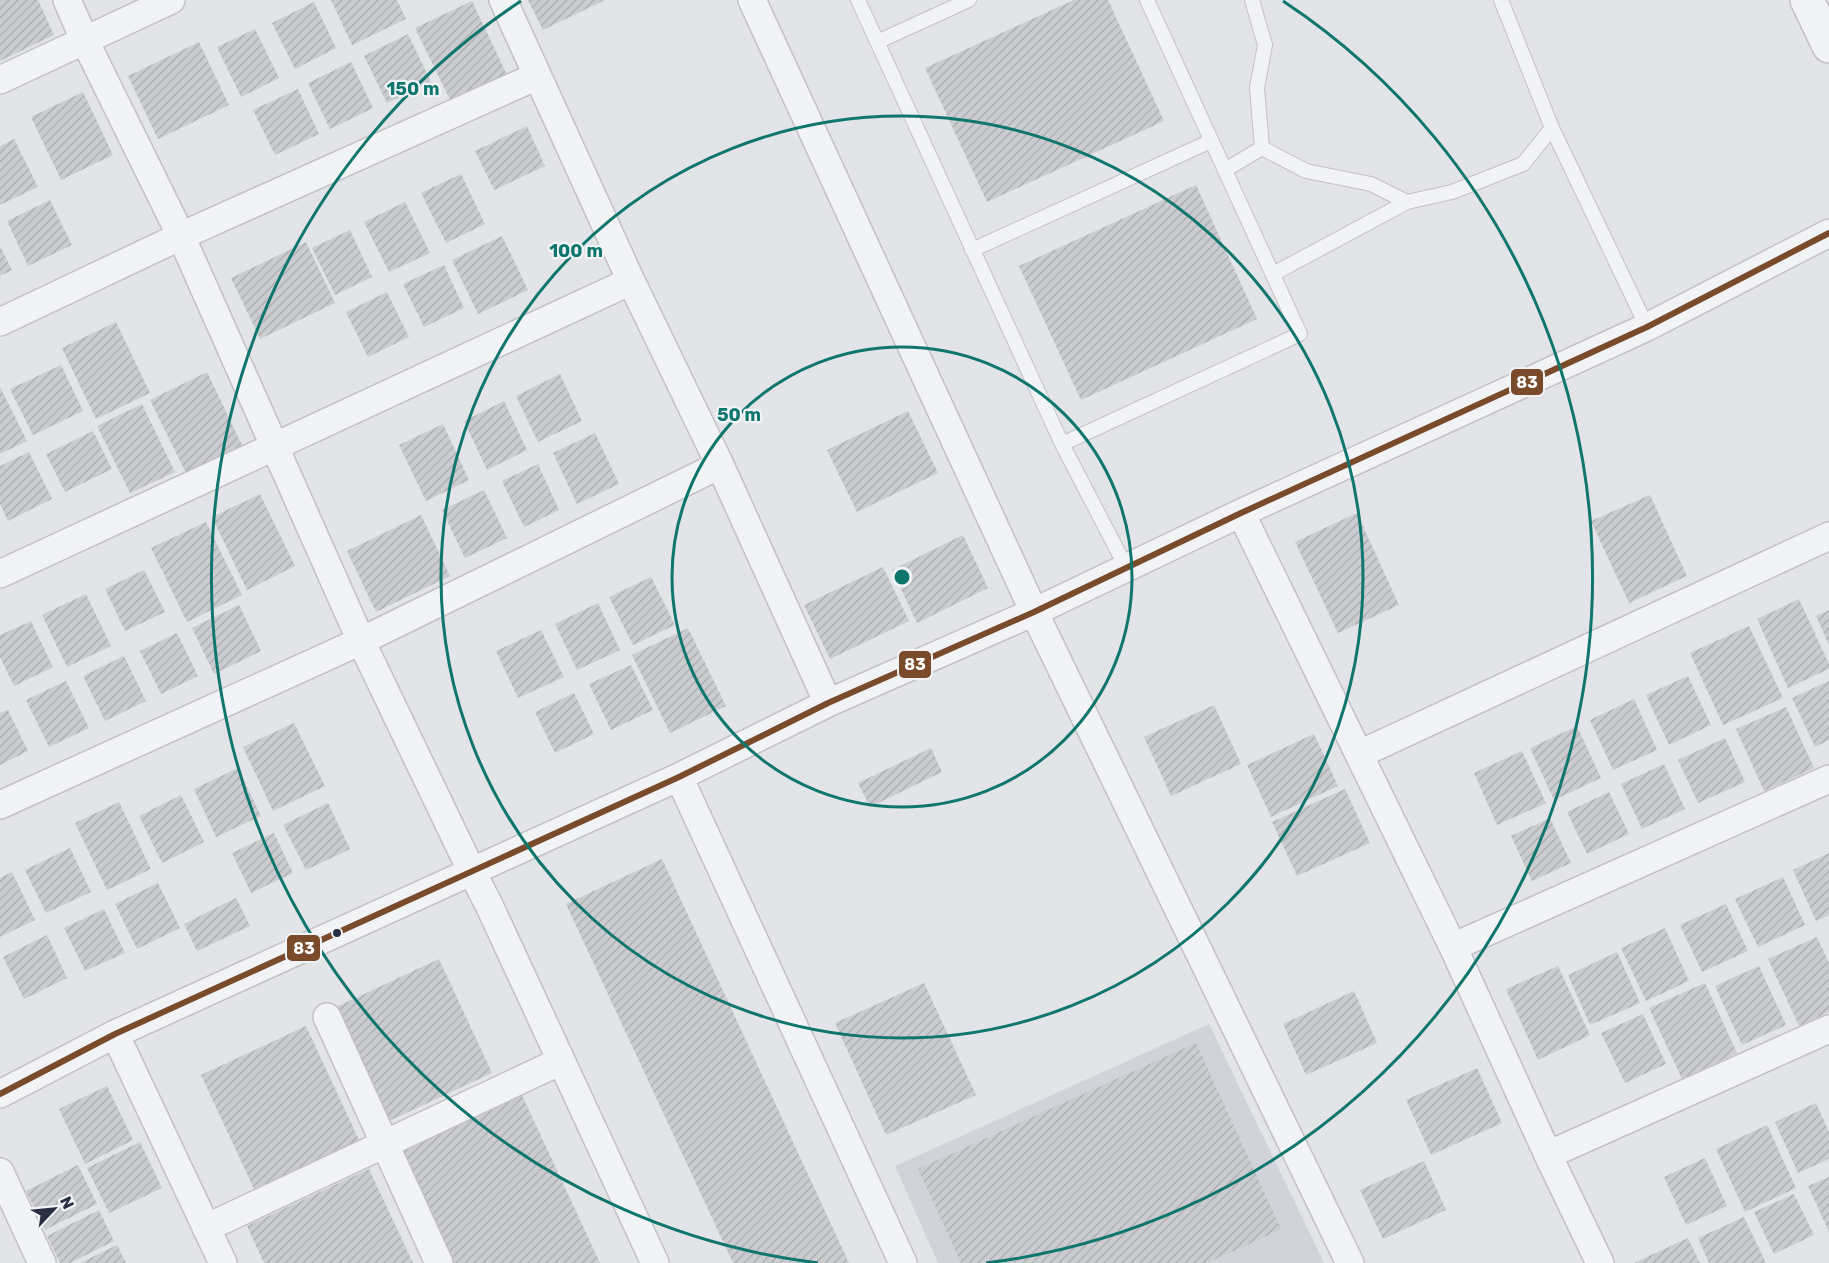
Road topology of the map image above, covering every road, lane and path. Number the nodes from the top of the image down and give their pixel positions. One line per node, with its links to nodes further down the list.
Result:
1 (67, 0): 11 (street)
2 (171, 0): 11 (street)
3 (503, 0): 14 (street)
4 (752, 0): 35 (street)
5 (858, 0): 12 (lane)
6 (969, 0): 12 (lane)
7 (1147, 0): 17 (lane)
8 (1252, 0): 18 (lane)
9 (1501, 0): 16 (lane)
10 (1807, 0): 13 (street)
11 (85, 41): 15 (street); 22 (street)
12 (877, 42): 23 (lane)
13 (1829, 46)
14 (537, 76): 22 (street); 25 (street)
15 (0, 80)
16 (1552, 128): 20 (lane); 27 (lane)
17 (1211, 141): 19 (lane); 23 (lane)
18 (1262, 148): 19 (lane); 20 (lane)
19 (1225, 171): 24 (lane)
20 (1407, 202): 24 (lane)
21 (1829, 233): 27 (street)
22 (181, 236): 26 (street); 29 (street)
23 (972, 250): 28 (lane)
24 (1273, 274): 28 (lane)
25 (631, 281): 29 (street); 30 (street)
26 (0, 322)
27 (1647, 327): 31 (street)
28 (1062, 444): 33 (lane)
29 (275, 447): 34 (street); 36 (street)
30 (720, 465): 36 (street); 37 (street)
31 (1241, 513): 33 (street); 38 (street)
32 (1829, 536): 38 (street)
33 (1126, 567): 35 (street)
34 (0, 574)
35 (1034, 612): 37 (street); 58 (street)
36 (361, 641): 41 (street); 42 (street)
37 (828, 703): 39 (street)
38 (1360, 754): 43 (street)
39 (679, 777): 42 (street); 57 (street)
40 (1829, 779): 43 (street)
41 (0, 805)
42 (472, 872): 46 (street); 47 (street)
43 (1454, 947): 50 (street)
44 (327, 1017): 49 (street)
45 (1829, 1029): 50 (street)
46 (116, 1034): 48 (street); 52 (street)
47 (561, 1061): 49 (street); 56 (street)
48 (0, 1094)
49 (384, 1144): 52 (street); 55 (street)
50 (1548, 1155): 59 (street)
51 (0, 1172): 53 (street)
52 (206, 1228): 54 (street)
53 (42, 1263)
54 (223, 1263)
55 (439, 1263)
56 (655, 1263)
57 (903, 1263)
58 (1350, 1263)
59 (1600, 1263)

